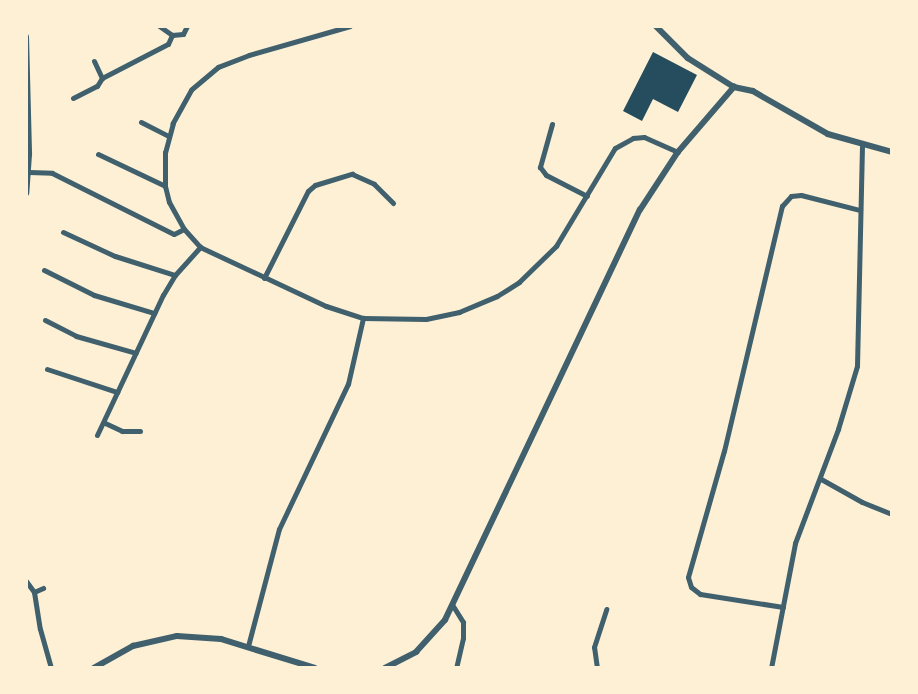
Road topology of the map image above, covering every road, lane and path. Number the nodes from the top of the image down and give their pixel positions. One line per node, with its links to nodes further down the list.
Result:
1 (159, 26): 5 (street)
2 (187, 26): 5 (street)
3 (350, 26): 13 (street)
4 (656, 26): 9 (street)
5 (172, 35): 8 (street)
6 (26, 36): 18 (street)
7 (94, 61): 8 (street)
8 (102, 78): 10 (street)
9 (734, 87): 14 (street); 15 (street)
10 (73, 98)
11 (141, 122): 13 (street)
12 (552, 124): 21 (street)
13 (168, 136): 19 (street)
14 (862, 145): 16 (street); 23 (street)
15 (678, 152): 21 (street); 44 (street)
16 (892, 152)
17 (98, 154): 19 (street)
18 (28, 172): 20 (street); 24 (street)
19 (165, 186): 24 (street)
20 (26, 193)
21 (587, 196): 31 (street)
22 (393, 203): 29 (street)
23 (860, 210): 39 (street); 45 (street)
24 (184, 229): 26 (street)
25 (64, 232): 28 (street)
26 (200, 246): 28 (street); 29 (street)
27 (44, 270): 30 (street)
28 (175, 275): 30 (street)
29 (264, 278): 31 (street)
30 (154, 313): 33 (street)
31 (363, 318): 47 (street)
32 (45, 320): 33 (street)
33 (136, 352): 35 (street)
34 (47, 369): 35 (street)
35 (117, 392): 36 (street)
36 (104, 423): 37 (street); 38 (street)
37 (140, 432)
38 (97, 435)
39 (821, 479): 40 (street); 45 (street)
40 (892, 514)
41 (26, 581): 43 (street)
42 (43, 588): 43 (street)
43 (34, 592): 48 (street)
44 (453, 606): 51 (street); 52 (street)
45 (784, 607): 54 (street)
46 (606, 609): 53 (street)
47 (248, 646): 49 (street); 50 (street)
48 (51, 668)
49 (94, 668)
50 (315, 668)
51 (384, 668)
52 (456, 668)
53 (597, 668)
54 (771, 668)

